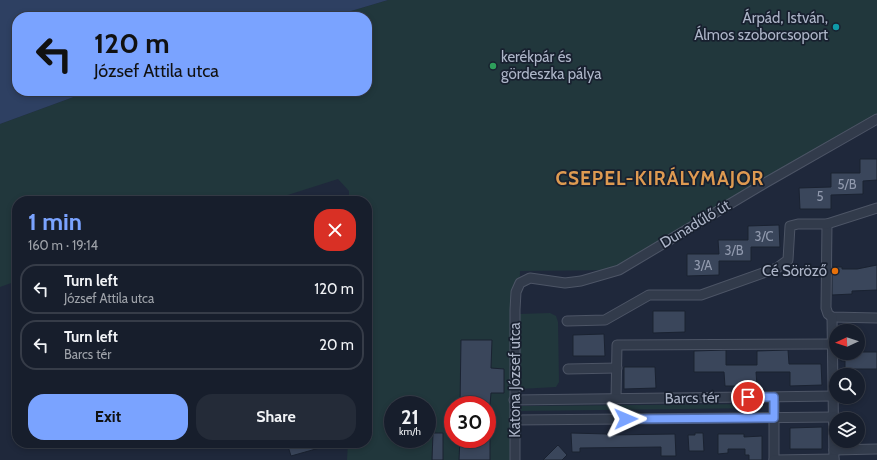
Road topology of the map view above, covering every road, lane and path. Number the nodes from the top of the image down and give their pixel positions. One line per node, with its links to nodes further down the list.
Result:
1 (877, 119): 4 (street, Dunadűlő út)
2 (877, 208): 3 (street)
3 (827, 224): 5 (street); 7 (street)
4 (516, 300): 15 (street, Katona József utca)
5 (832, 317): 6 (street); 8 (street)
6 (877, 318)
7 (567, 321)
8 (832, 324)
9 (829, 344): 10 (street)
10 (617, 368): 11 (street); 14 (street)
11 (568, 369)
12 (829, 396): 13 (street, Barcs tér)
13 (774, 397): 14 (street, Barcs tér); 17 (street)
14 (616, 399): 15 (street, Barcs tér)
15 (514, 400): 18 (street, Katona József utca)
16 (829, 417): 17 (street, Barcs tér)
17 (774, 418): 18 (street, Barcs tér); 22 (street)
18 (514, 420): 21 (street, Katona József utca)
19 (877, 449): 20 (street)
20 (834, 450): 23 (street)
21 (515, 460)
22 (774, 460): 23 (street)
23 (834, 460)

